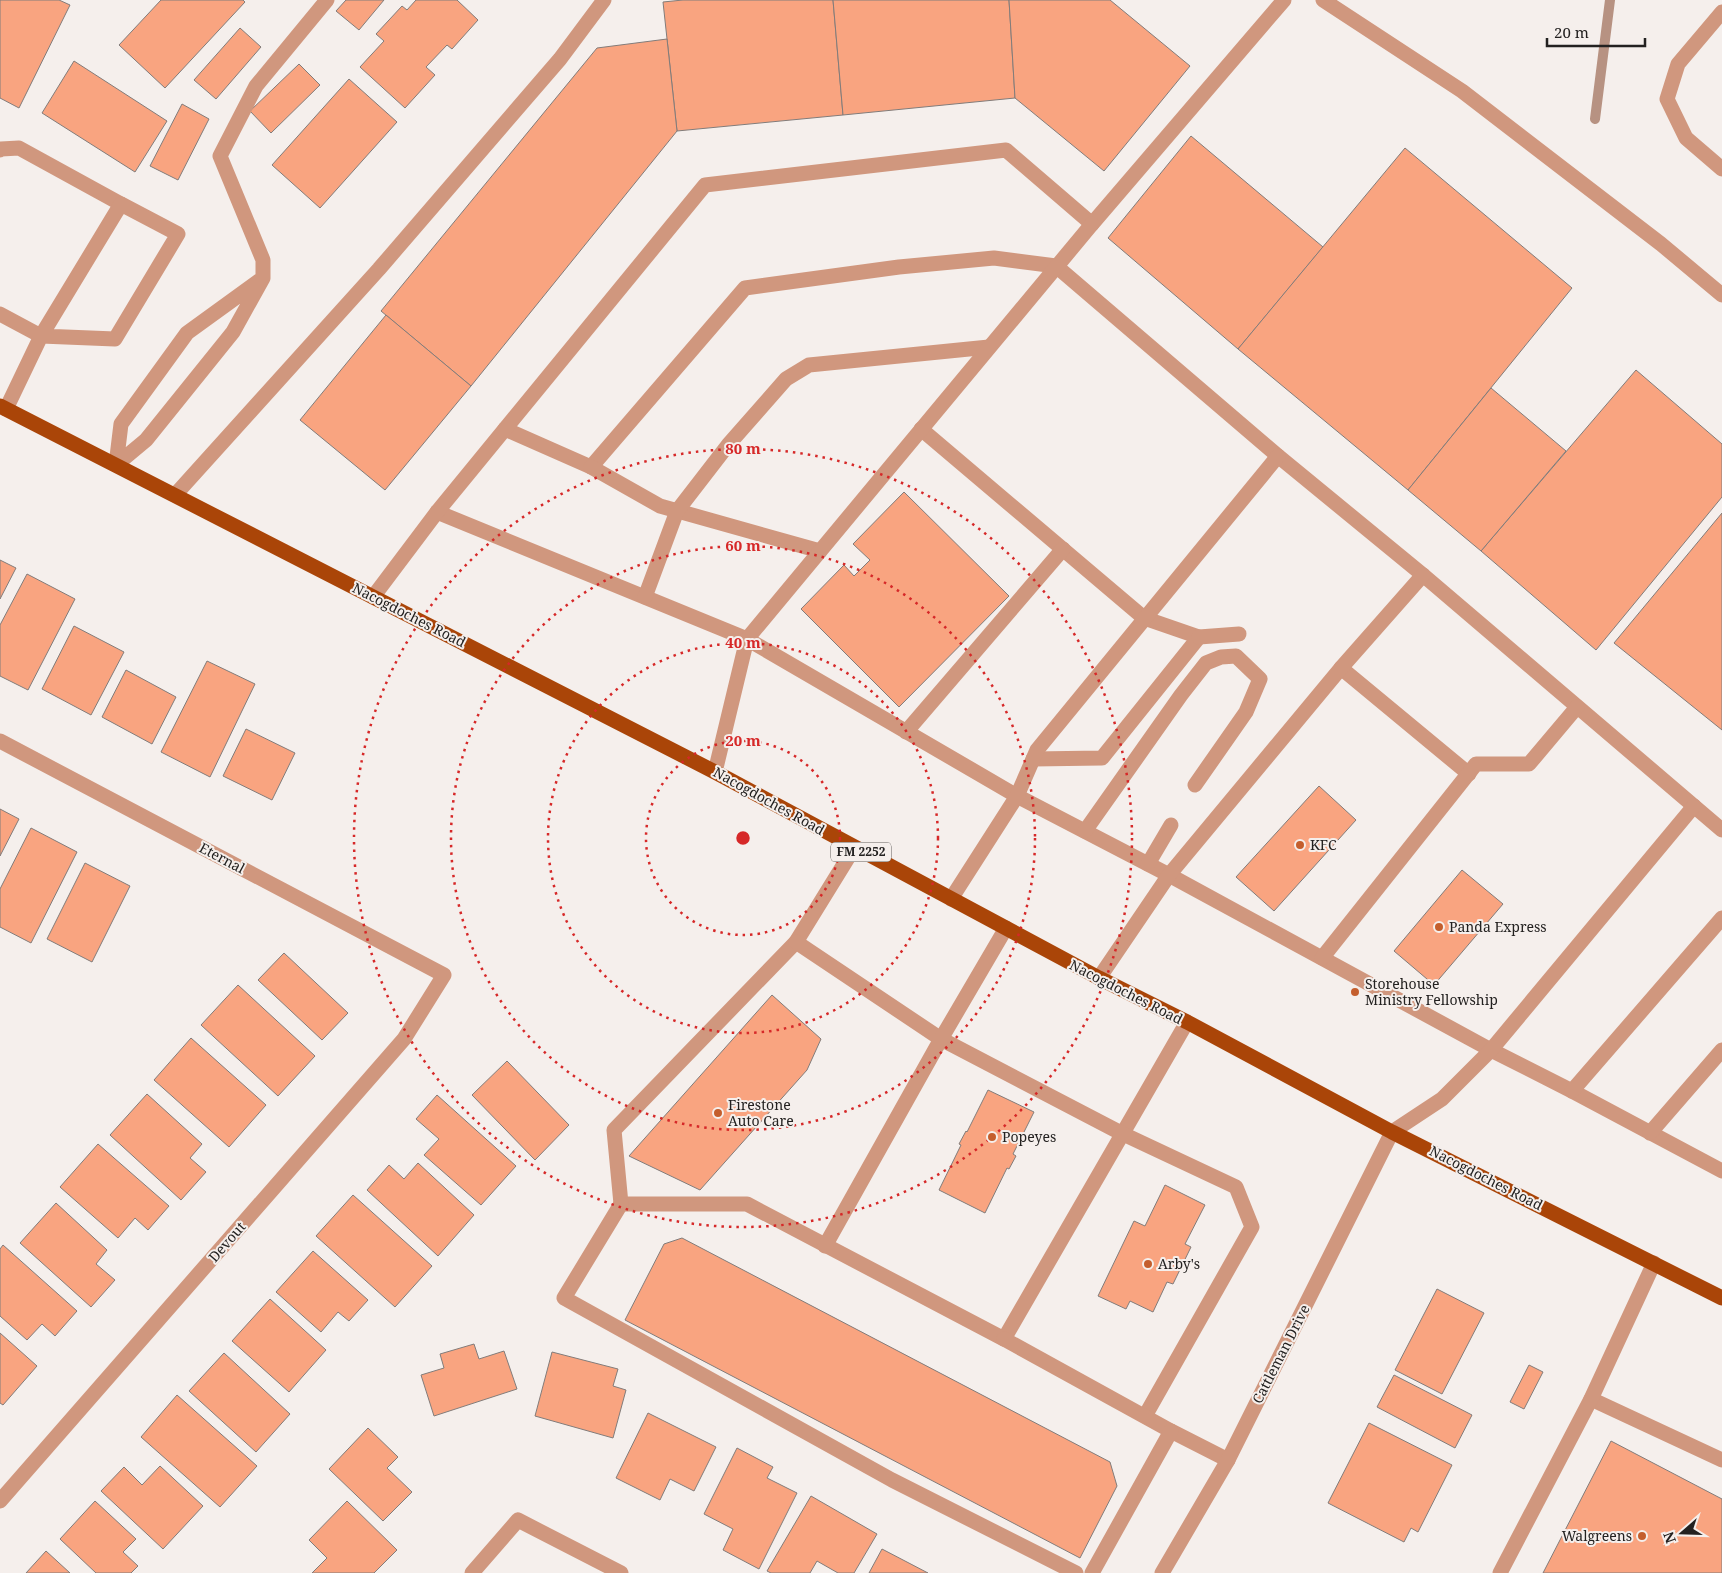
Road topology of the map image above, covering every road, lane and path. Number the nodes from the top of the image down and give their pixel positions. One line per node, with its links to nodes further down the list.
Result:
1 (327, 0): 11 (street)
2 (604, 0): 22 (street)
3 (1284, 0): 9 (street)
4 (1323, 0): 12 (street)
5 (1722, 12): 7 (street)
6 (0, 150): 8 (street)
7 (1722, 169)
8 (121, 204): 14 (street); 14 (street)
9 (1092, 224): 10 (street); 17 (street)
10 (1056, 266): 15 (street); 19 (street); 21 (street)
11 (263, 278): 20 (street); 20 (street)
12 (1722, 295)
13 (0, 314): 14 (street)
14 (41, 336): 16 (street)
15 (989, 347): 18 (street); 23 (street)
16 (3, 407): 20 (main road, Nacogdoches Road / FM 2252)
17 (505, 429): 21 (street); 24 (street)
18 (922, 429): 25 (street); 26 (street)
19 (1278, 456): 27 (street); 30 (street)
20 (116, 464): 22 (main road, Nacogdoches Road / FM 2252)
21 (591, 467): 23 (street)
22 (175, 495): 28 (main road, Nacogdoches Road / FM 2252)
23 (677, 510): 26 (street); 29 (street)
24 (437, 512): 28 (street); 29 (street)
25 (1063, 549): 30 (street); 36 (street)
26 (820, 551): 33 (street)
27 (1423, 575): 34 (street); 35 (street)
28 (373, 596): 39 (main road, Nacogdoches Road / FM 2252)
29 (645, 597): 33 (street)
30 (1144, 618): 32 (street); 38 (street)
31 (1239, 634): 32 (street)
32 (1199, 637): 38 (street)
33 (747, 639): 36 (street); 39 (street)
34 (1341, 668): 40 (street); 49 (street)
35 (1577, 707): 40 (street); 43 (street)
36 (906, 732): 42 (street)
37 (0, 741): 55 (street, Eternal)
38 (1033, 759): 42 (street)
39 (715, 772): 47 (main road, Nacogdoches Road / FM 2252)
40 (1469, 774): 54 (street)
41 (1195, 785): 46 (street)
42 (1017, 796): 46 (street); 50 (street)
43 (1694, 806): 45 (street); 59 (street)
44 (1171, 825): 48 (street)
45 (1722, 830)
46 (1085, 831): 48 (street)
47 (854, 848): 50 (main road, Nacogdoches Road / FM 2252); 53 (street)
48 (1148, 864): 49 (street)
49 (1169, 875): 54 (street); 56 (street)
50 (952, 899): 52 (main road, Nacogdoches Road / FM 2252)
51 (1722, 918): 61 (street)
52 (1006, 928): 56 (main road, Nacogdoches Road / FM 2252); 58 (street)
53 (796, 942): 58 (street); 66 (street)
54 (1322, 958): 59 (street)
55 (444, 975): 76 (street, Devout)
56 (1098, 978): 57 (main road, Nacogdoches Road / FM 2252)
57 (1187, 1022): 62 (main road, Nacogdoches Road / FM 2252); 63 (street)
58 (941, 1040): 63 (street); 67 (street)
59 (1491, 1050): 61 (street); 62 (street)
60 (1722, 1050): 64 (street)
61 (1572, 1091): 64 (street)
62 (1392, 1132): 68 (main road, Nacogdoches Road / FM 2252); 74 (street, Cattleman Drive)
63 (1121, 1133): 70 (street); 72 (street)
64 (1650, 1133): 65 (street)
65 (1722, 1171)
66 (620, 1204): 67 (street); 79 (street)
67 (825, 1246): 70 (street)
68 (1654, 1263): 69 (main road, Nacogdoches Road / FM 2252); 71 (street)
69 (1722, 1298)
70 (1004, 1338): 72 (street)
71 (1591, 1399): 75 (street); 82 (street)
72 (1145, 1416): 73 (street)
73 (1171, 1431): 74 (street); 80 (street)
74 (1228, 1460): 81 (street, Cattleman Drive)
75 (1722, 1460)
76 (0, 1501)
77 (472, 1573): 78 (street)
78 (621, 1573)
79 (1076, 1573)
80 (1092, 1573)
81 (1162, 1573)
82 (1500, 1573)

